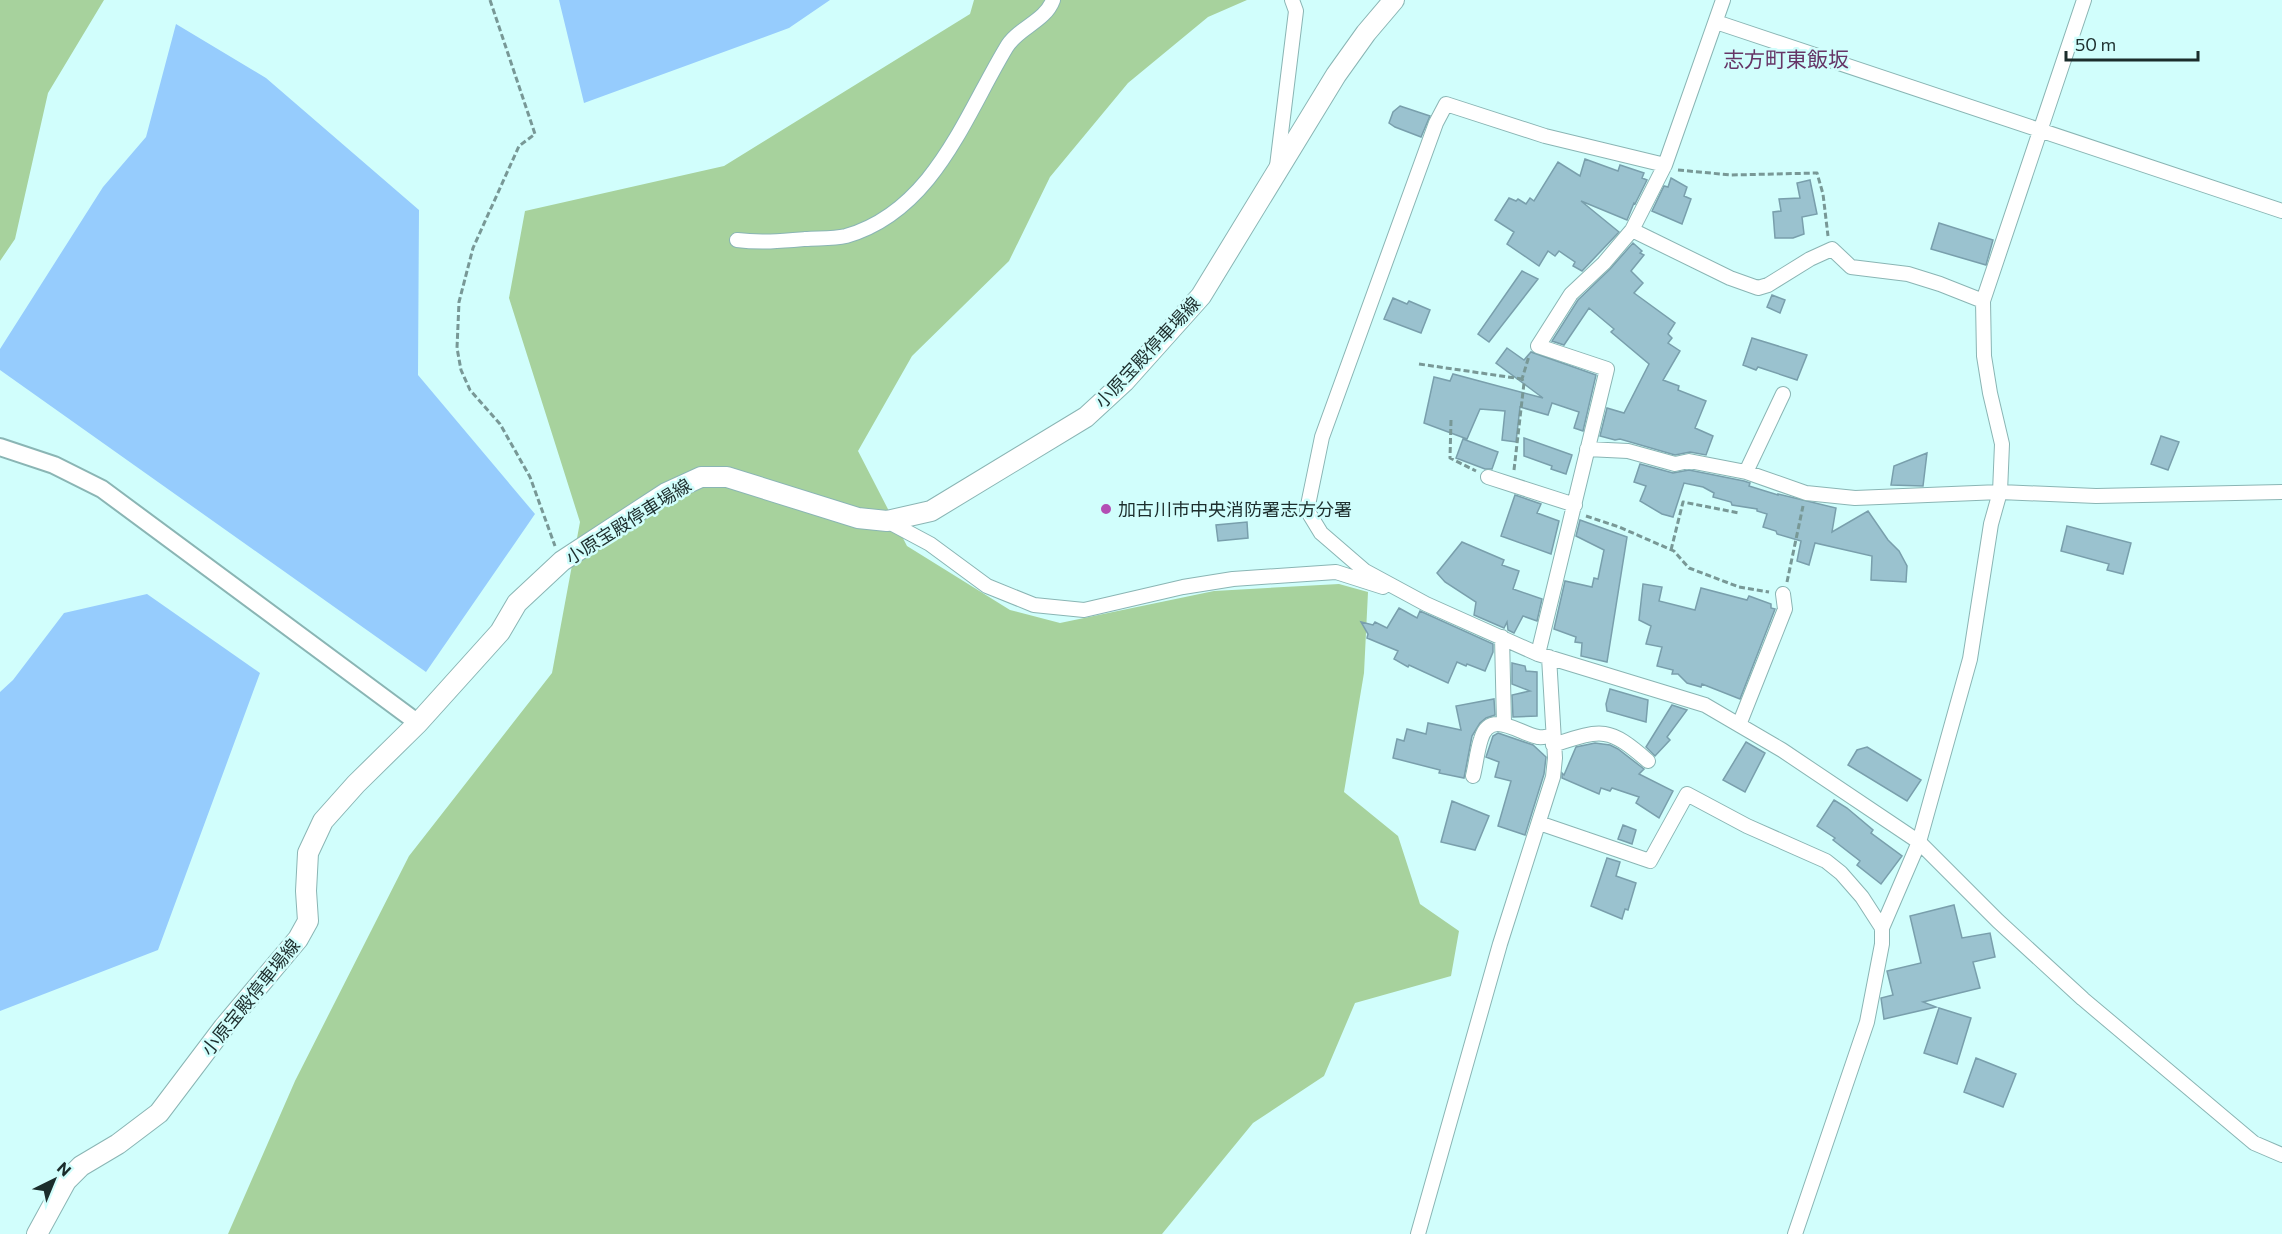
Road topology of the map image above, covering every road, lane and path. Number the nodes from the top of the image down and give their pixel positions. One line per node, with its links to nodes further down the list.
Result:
1 (490, 0): 33 (path)
2 (1053, 0): 13 (street)
3 (1292, 0): 10 (street)
4 (1394, 0): 10 (main road, 小原宝殿停車場線)
5 (1723, 0): 7 (street)
6 (2084, 0): 8 (street)
7 (1716, 22): 8 (street); 9 (street)
8 (2041, 130): 11 (street); 15 (street)
9 (1665, 165): 12 (street); 14 (path); 34 (street)
10 (1276, 174): 31 (main road, 小原宝殿停車場線)
11 (2282, 211)
12 (1632, 230): 14 (street); 16 (street)
13 (737, 240)
14 (1832, 249): 15 (street)
15 (1983, 301): 26 (street)
16 (1538, 346): 18 (path); 22 (street)
17 (1419, 364): 18 (path)
18 (1522, 379): 25 (path)
19 (1783, 394): 23 (street)
20 (1451, 420): 24 (path)
21 (0, 447): 38 (street)
22 (1587, 449): 23 (street); 29 (street)
23 (1746, 472): 28 (street)
24 (1488, 477): 25 (street)
25 (1512, 485): 29 (street)
26 (2000, 492): 27 (street); 28 (street); 45 (street)
27 (2282, 492)
28 (1806, 493): 35 (path)
29 (1574, 508): 32 (path); 37 (street)
30 (1739, 513): 32 (path)
31 (887, 521): 33 (main road, 小原宝殿停車場線); 34 (street)
32 (1671, 550): 35 (path)
33 (562, 561): 38 (main road, 小原宝殿停車場線)
34 (1408, 594): 36 (street)
35 (1783, 594): 40 (street)
36 (1502, 638): 37 (street); 39 (street)
37 (1543, 656): 40 (street); 41 (street)
38 (418, 723): 48 (main road, 小原宝殿停車場線)
39 (1504, 724): 41 (street); 43 (street)
40 (1739, 725): 45 (street)
41 (1553, 740): 42 (street); 44 (street)
42 (1648, 761)
43 (1473, 776)
44 (1539, 823): 46 (street); 49 (street)
45 (1919, 842): 46 (street); 47 (street)
46 (1882, 928): 50 (street)
47 (2282, 1155)
48 (37, 1234)
49 (1418, 1234)
50 (1795, 1234)

